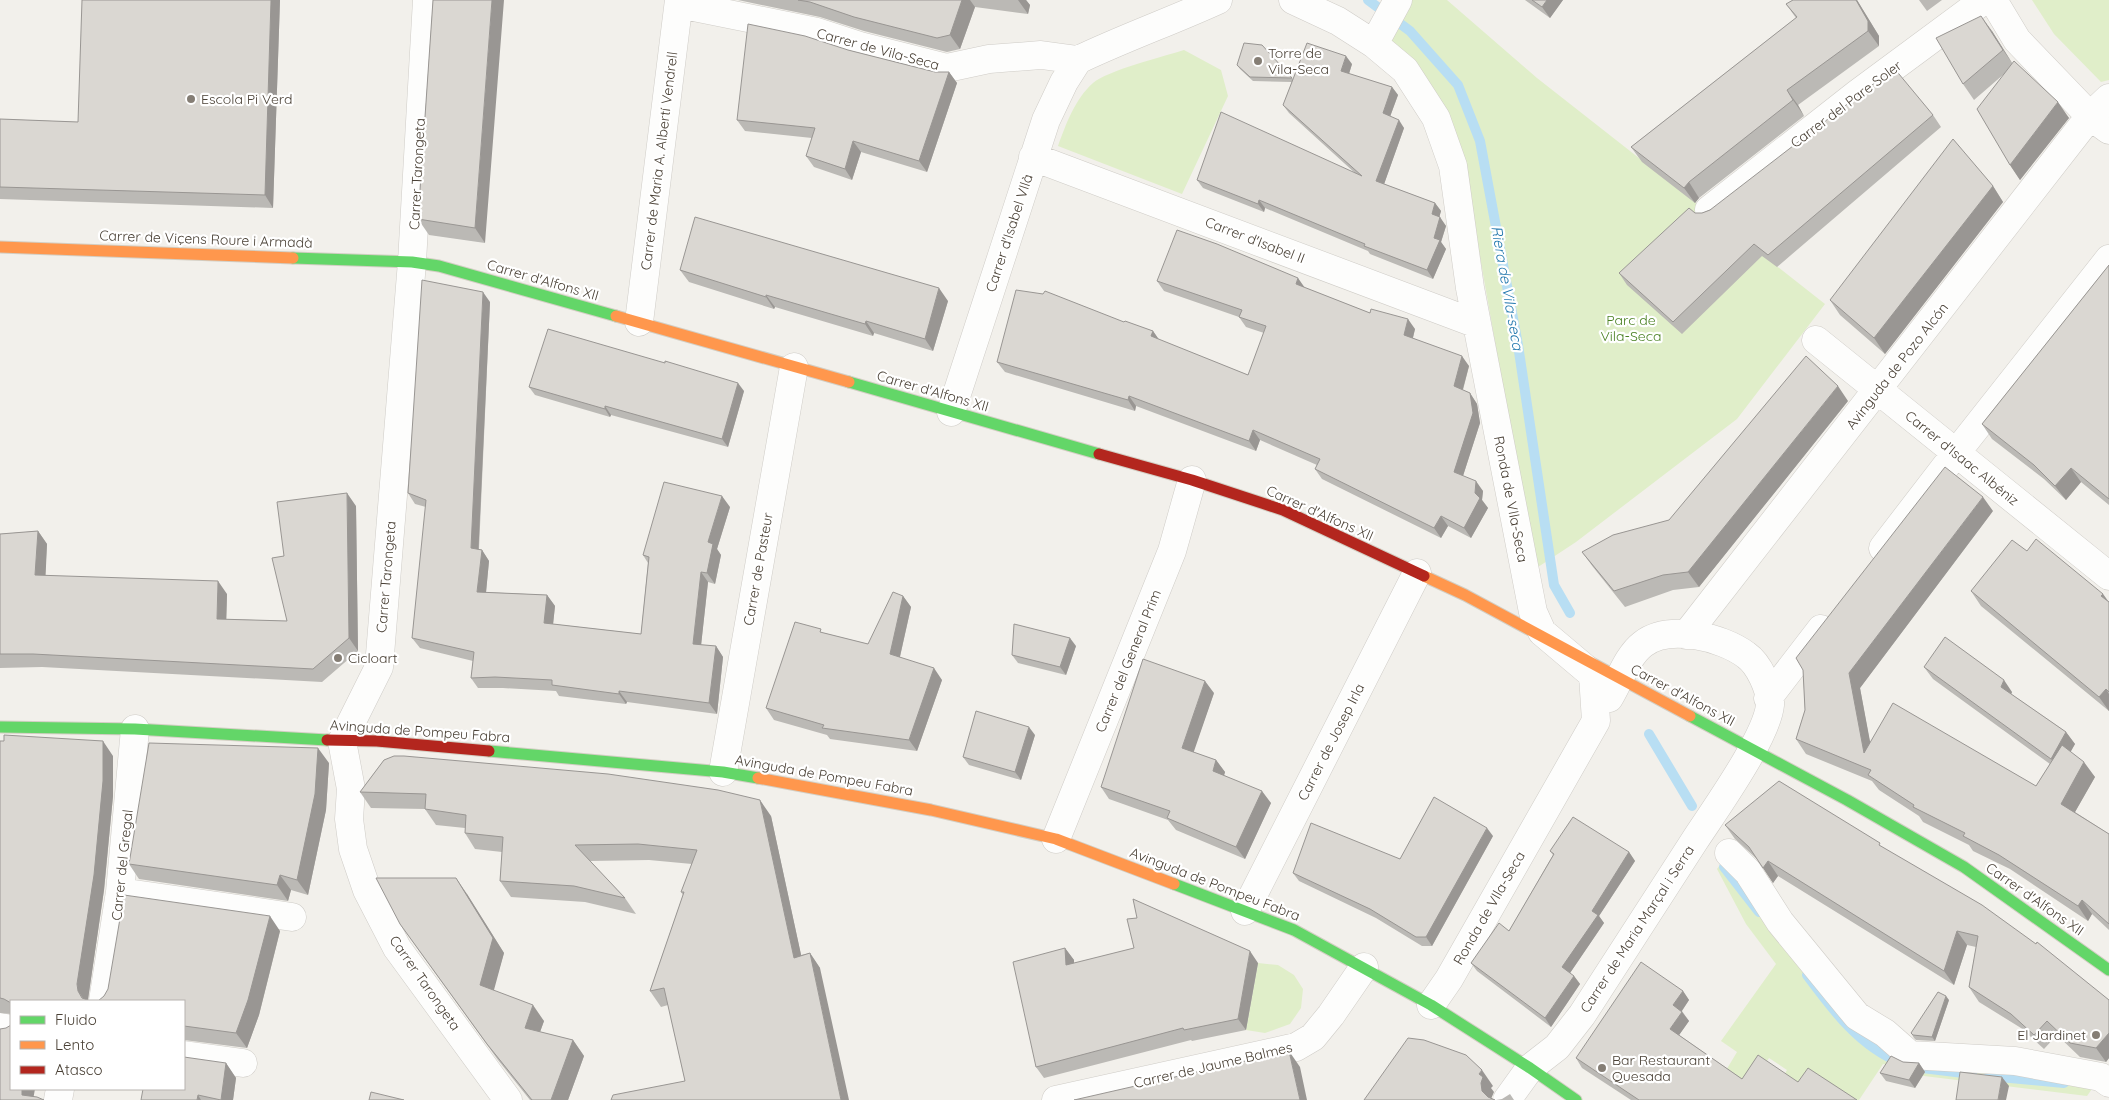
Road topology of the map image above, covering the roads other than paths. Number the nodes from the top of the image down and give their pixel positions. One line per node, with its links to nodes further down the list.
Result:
1 (428, 0): 15 (street, Carrer Tarongeta)
2 (1218, 0): 9 (street)
3 (1293, 0): 8 (street, Ronda de VIla-Seca)
4 (1398, 0): 8 (street)
5 (1984, 0): 12 (street, Carrer del Pare Soler)
6 (1993, 0): 10 (street)
7 (679, 2): 9 (street, Carrer de Vila-Seca); 16 (street, Carrer de Maria A. Albertí Vendrell)
8 (1374, 44): 17 (street, Ronda de VIla-Seca)
9 (1078, 60): 11 (street, Carrer d'Isabel VIlà)
10 (2103, 115): 20 (street, Avinguda de Pozo Alcón)
11 (1034, 157): 17 (street, Carrer d'Isabel II); 21 (street, Carrer d'Isabel VIlà)
12 (1709, 210)
13 (0, 247): 15 (street, Carrer de Viçens Roure i Armadà)
14 (2109, 259): 22 (street)
15 (412, 262): 16 (street, Carrer d'Alfons XII); 35 (street, Carrer Tarongeta)
16 (639, 322): 19 (street, Carrer d'Alfons XII)
17 (1477, 324): 29 (street, Ronda de VIla-Seca)
18 (1816, 340): 20 (street, Carrer d'Isaac Albéniz)
19 (794, 367): 21 (street, Carrer d'Alfons XII); 37 (street, Carrer de Pasteur)
20 (1878, 390): 22 (street, Carrer d'Isaac Albéniz); 28 (street, Avinguda de Pozo Alcón)
21 (951, 412): 23 (street, Carrer d'Alfons XII)
22 (1956, 453): 24 (street); 26 (street, Carrer d'Isaac Albéniz)
23 (1192, 480): 25 (street, Carrer d'Alfons XII); 38 (street, Carrer del General Prim)
24 (1865, 571)
25 (1417, 573): 29 (street, Carrer d'Alfons XII); 41 (street, Carrer de Josep Irla)
26 (2109, 576)
27 (1835, 611): 31 (street)
28 (1686, 635): 30 (street); 31 (street)
29 (1559, 646): 30 (street, Carrer d'Alfons XII); 32 (street, Ronda de VIla-Seca)
30 (1620, 679): 32 (street); 36 (street, Carrer d'Alfons XII)
31 (1768, 698): 36 (street, Carrer de Maria Marçal i Serra)
32 (1596, 721): 46 (street, Ronda de VIla-Seca)
33 (0, 727): 34 (street, Avinguda de Pompeu Fabra)
34 (135, 729): 35 (street, Avinguda de Pompeu Fabra); 40 (street, Carrer del Gregal)
35 (342, 741): 37 (street, Avinguda de Pompeu Fabra); 51 (street, Carrer Tarongeta)
36 (1752, 749): 44 (street, Carrer d'Alfons XII); 49 (street, Carrer de Maria Marçal i Serra)
37 (723, 772): 38 (street, Avinguda de Pompeu Fabra)
38 (1056, 838): 41 (street, Avinguda de Pompeu Fabra)
39 (1729, 854): 50 (street)
40 (120, 892): 42 (street); 45 (street, Carrer del Gregal)
41 (1245, 911): 43 (street, Avinguda de Pompeu Fabra)
42 (292, 916)
43 (1364, 967): 46 (street, Avinguda de Pompeu Fabra); 52 (street, Carrer de Jaume Balmes)
44 (2109, 970)
45 (103, 1000)
46 (1431, 1005): 49 (street, Avinguda de Pompeu Fabra)
47 (185, 1055): 48 (street)
48 (243, 1063)
49 (1530, 1068): 53 (street, Carrer de Maria Marçal i Serra); 54 (street, Avinguda de Pompeu Fabra)
50 (2109, 1083)
51 (508, 1100)
52 (1056, 1100)
53 (1507, 1100)
54 (1576, 1100)

